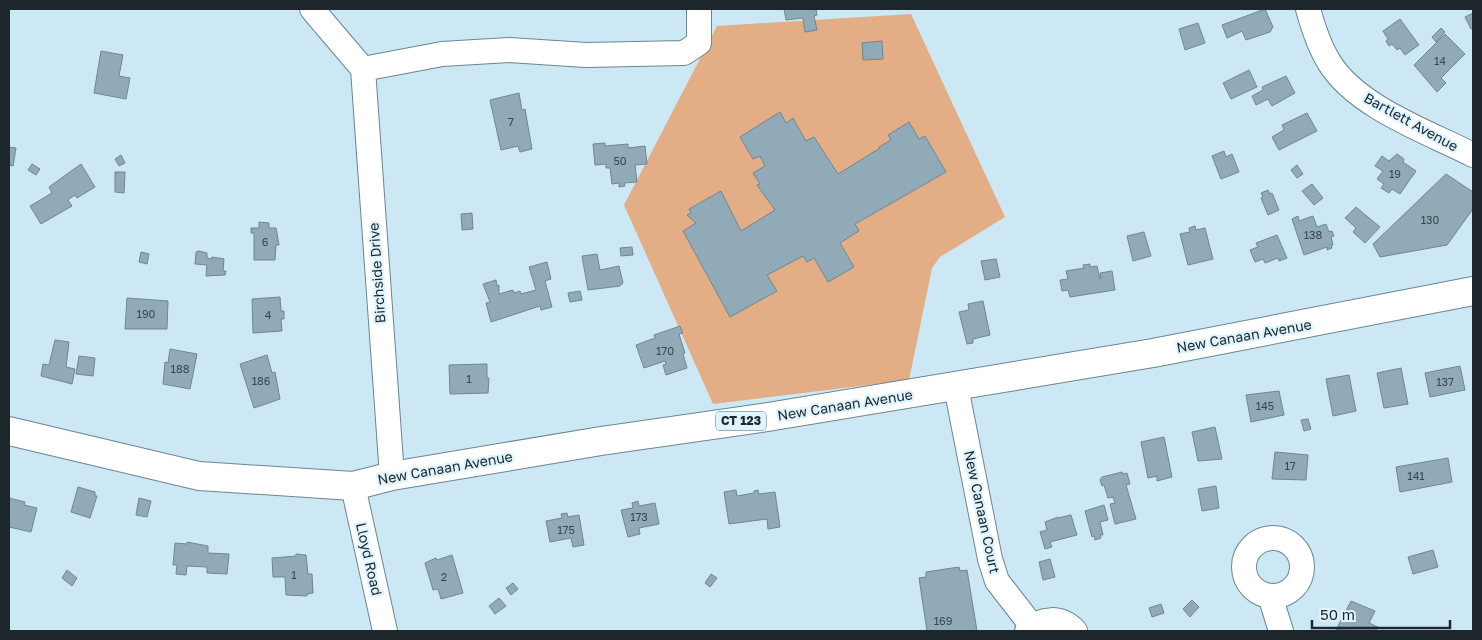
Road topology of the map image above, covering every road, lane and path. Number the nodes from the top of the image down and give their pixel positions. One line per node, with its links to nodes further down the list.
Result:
1 (312, 9): 4 (street)
2 (699, 9): 4 (street)
3 (1308, 9): 5 (street, Bartlett Avenue)
4 (363, 69): 9 (street, Birchside Drive)
5 (1473, 155)
6 (1473, 291): 7 (main road, New Canaan Avenue / CT 123)
7 (956, 387): 9 (main road, New Canaan Avenue / CT 123); 12 (street, New Canaan Court)
8 (9, 431): 10 (main road, New Canaan Avenue / CT 123)
9 (392, 476): 10 (main road, New Canaan Avenue / CT 123)
10 (352, 486): 13 (street, Lloyd Road)
11 (1270, 596): 15 (street)
12 (1030, 629): 14 (street, New Canaan Court)
13 (385, 631)
14 (1076, 631)
15 (1281, 631)

